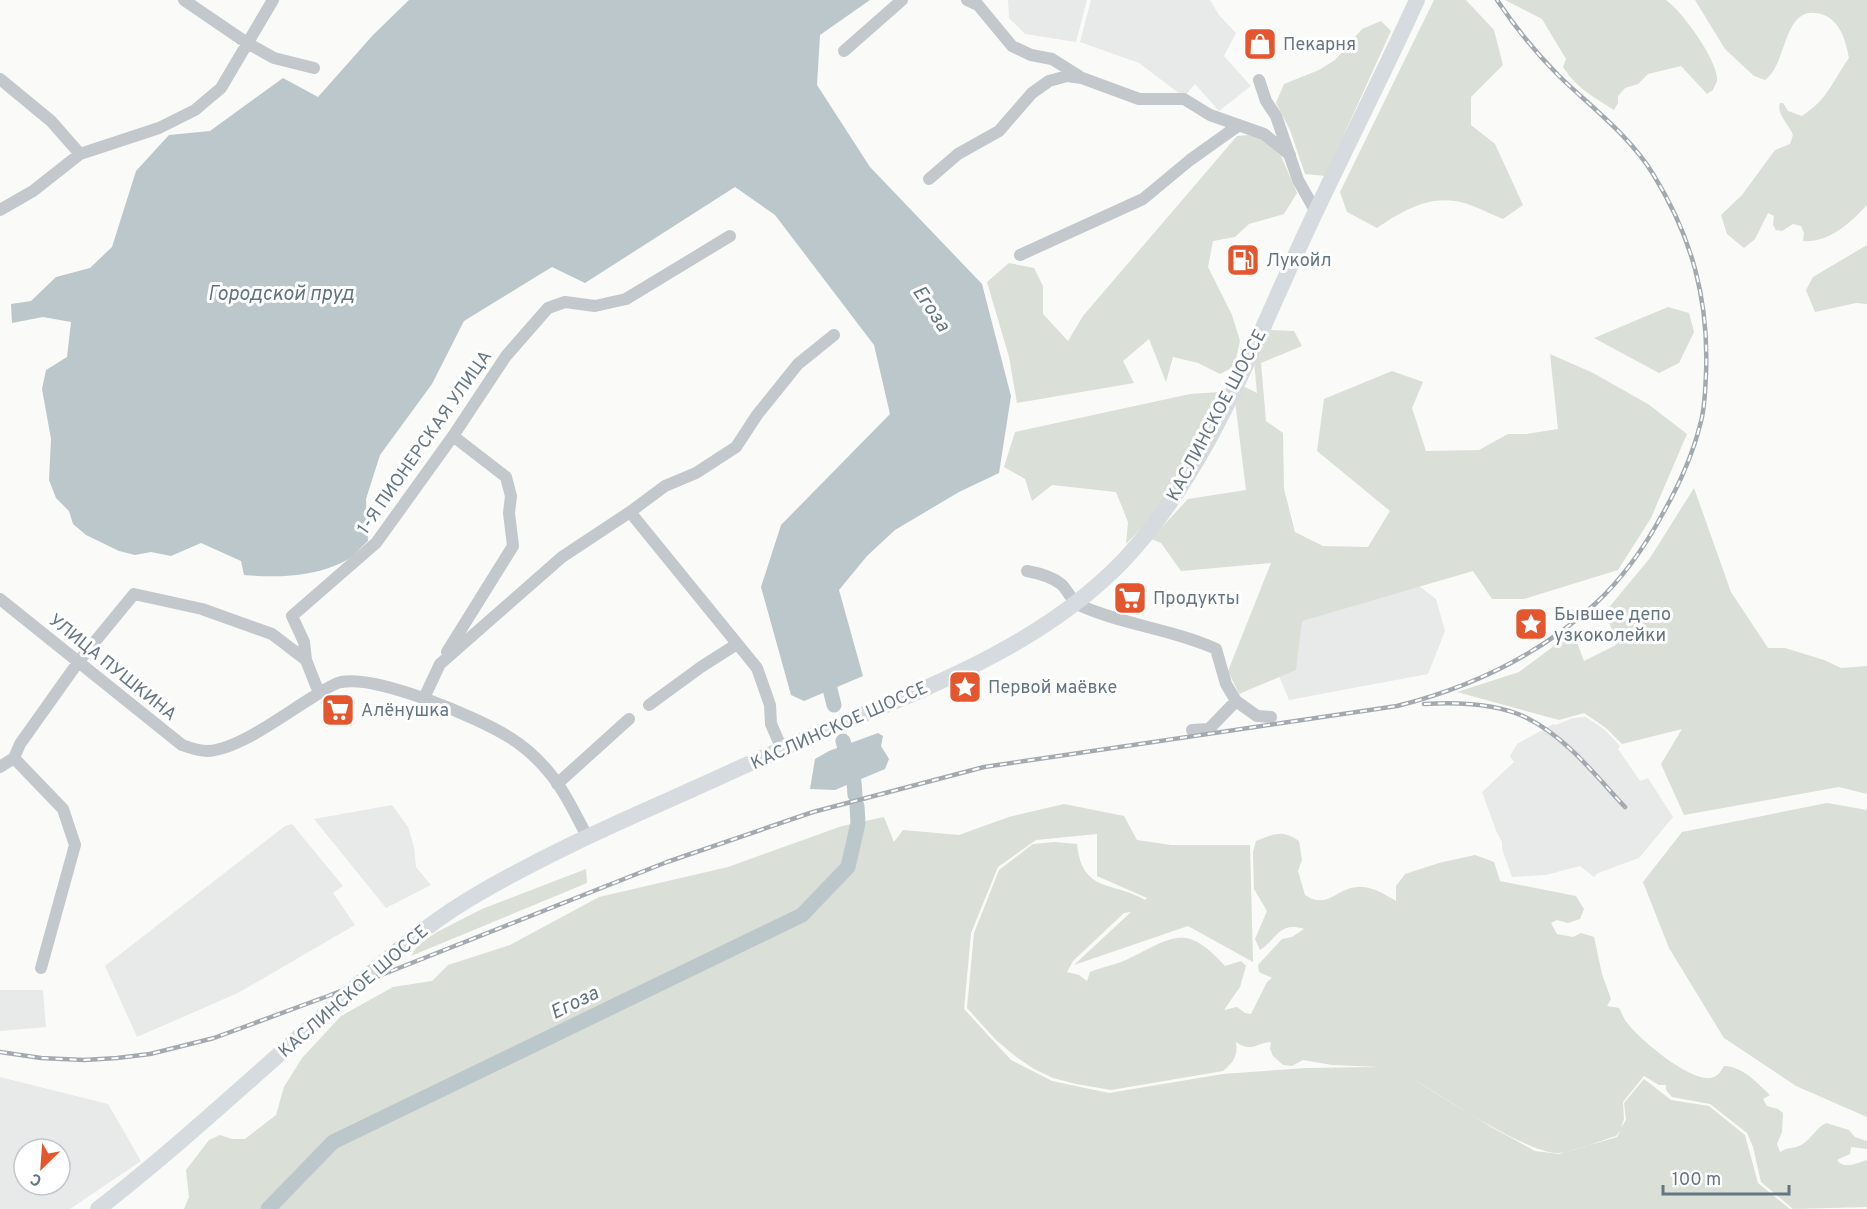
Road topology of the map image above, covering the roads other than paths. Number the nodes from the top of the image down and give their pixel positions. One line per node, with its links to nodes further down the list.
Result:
1 (184, 0): 6 (street)
2 (273, 0): 6 (street)
3 (902, 0): 7 (street)
4 (967, 0): 9 (street)
5 (1416, 0): 17 (main road, КАСЛИНСКОЕ ШОССЕ)
6 (248, 43): 8 (street); 13 (street)
7 (844, 51)
8 (314, 68)
9 (1082, 78): 12 (street); 15 (street)
10 (0, 80): 13 (street)
11 (1259, 80): 14 (street)
12 (1239, 125): 14 (street); 19 (street)
13 (80, 154): 16 (street)
14 (1290, 155): 17 (street)
15 (930, 179)
16 (0, 210)
17 (1316, 212): 25 (main road, КАСЛИНСКОЕ ШОССЕ)
18 (730, 236): 21 (street, 1-Я ПИОНЕРСКАЯ УЛИЦА)
19 (1020, 255)
20 (834, 335): 22 (street)
21 (453, 436): 27 (street, 1-Я ПИОНЕРСКАЯ УЛИЦА); 29 (street)
22 (630, 512): 26 (street); 29 (street)
23 (1027, 571): 25 (street)
24 (0, 599): 28 (street, УЛИЦА ПУШКИНА)
25 (1076, 604): 32 (street); 37 (main road, КАСЛИНСКОЕ ШОССЕ)
26 (736, 644): 33 (street); 37 (street)
27 (306, 660): 28 (street); 30 (street)
28 (79, 662): 30 (street, УЛИЦА ПУШКИНА); 38 (street)
29 (440, 664): 31 (street)
30 (319, 693): 31 (street)
31 (423, 698): 40 (street)
32 (1236, 701): 34 (street); 36 (street)
33 (650, 705)
34 (1271, 717)
35 (629, 719): 40 (street)
36 (1192, 730)
37 (783, 749): 41 (main road, КАСЛИНСКОЕ ШОССЕ)
38 (14, 758): 39 (street); 42 (street)
39 (0, 767)
40 (557, 784): 41 (street)
41 (587, 836): 43 (main road, КАСЛИНСКОЕ ШОССЕ)
42 (41, 968)
43 (98, 1209)

